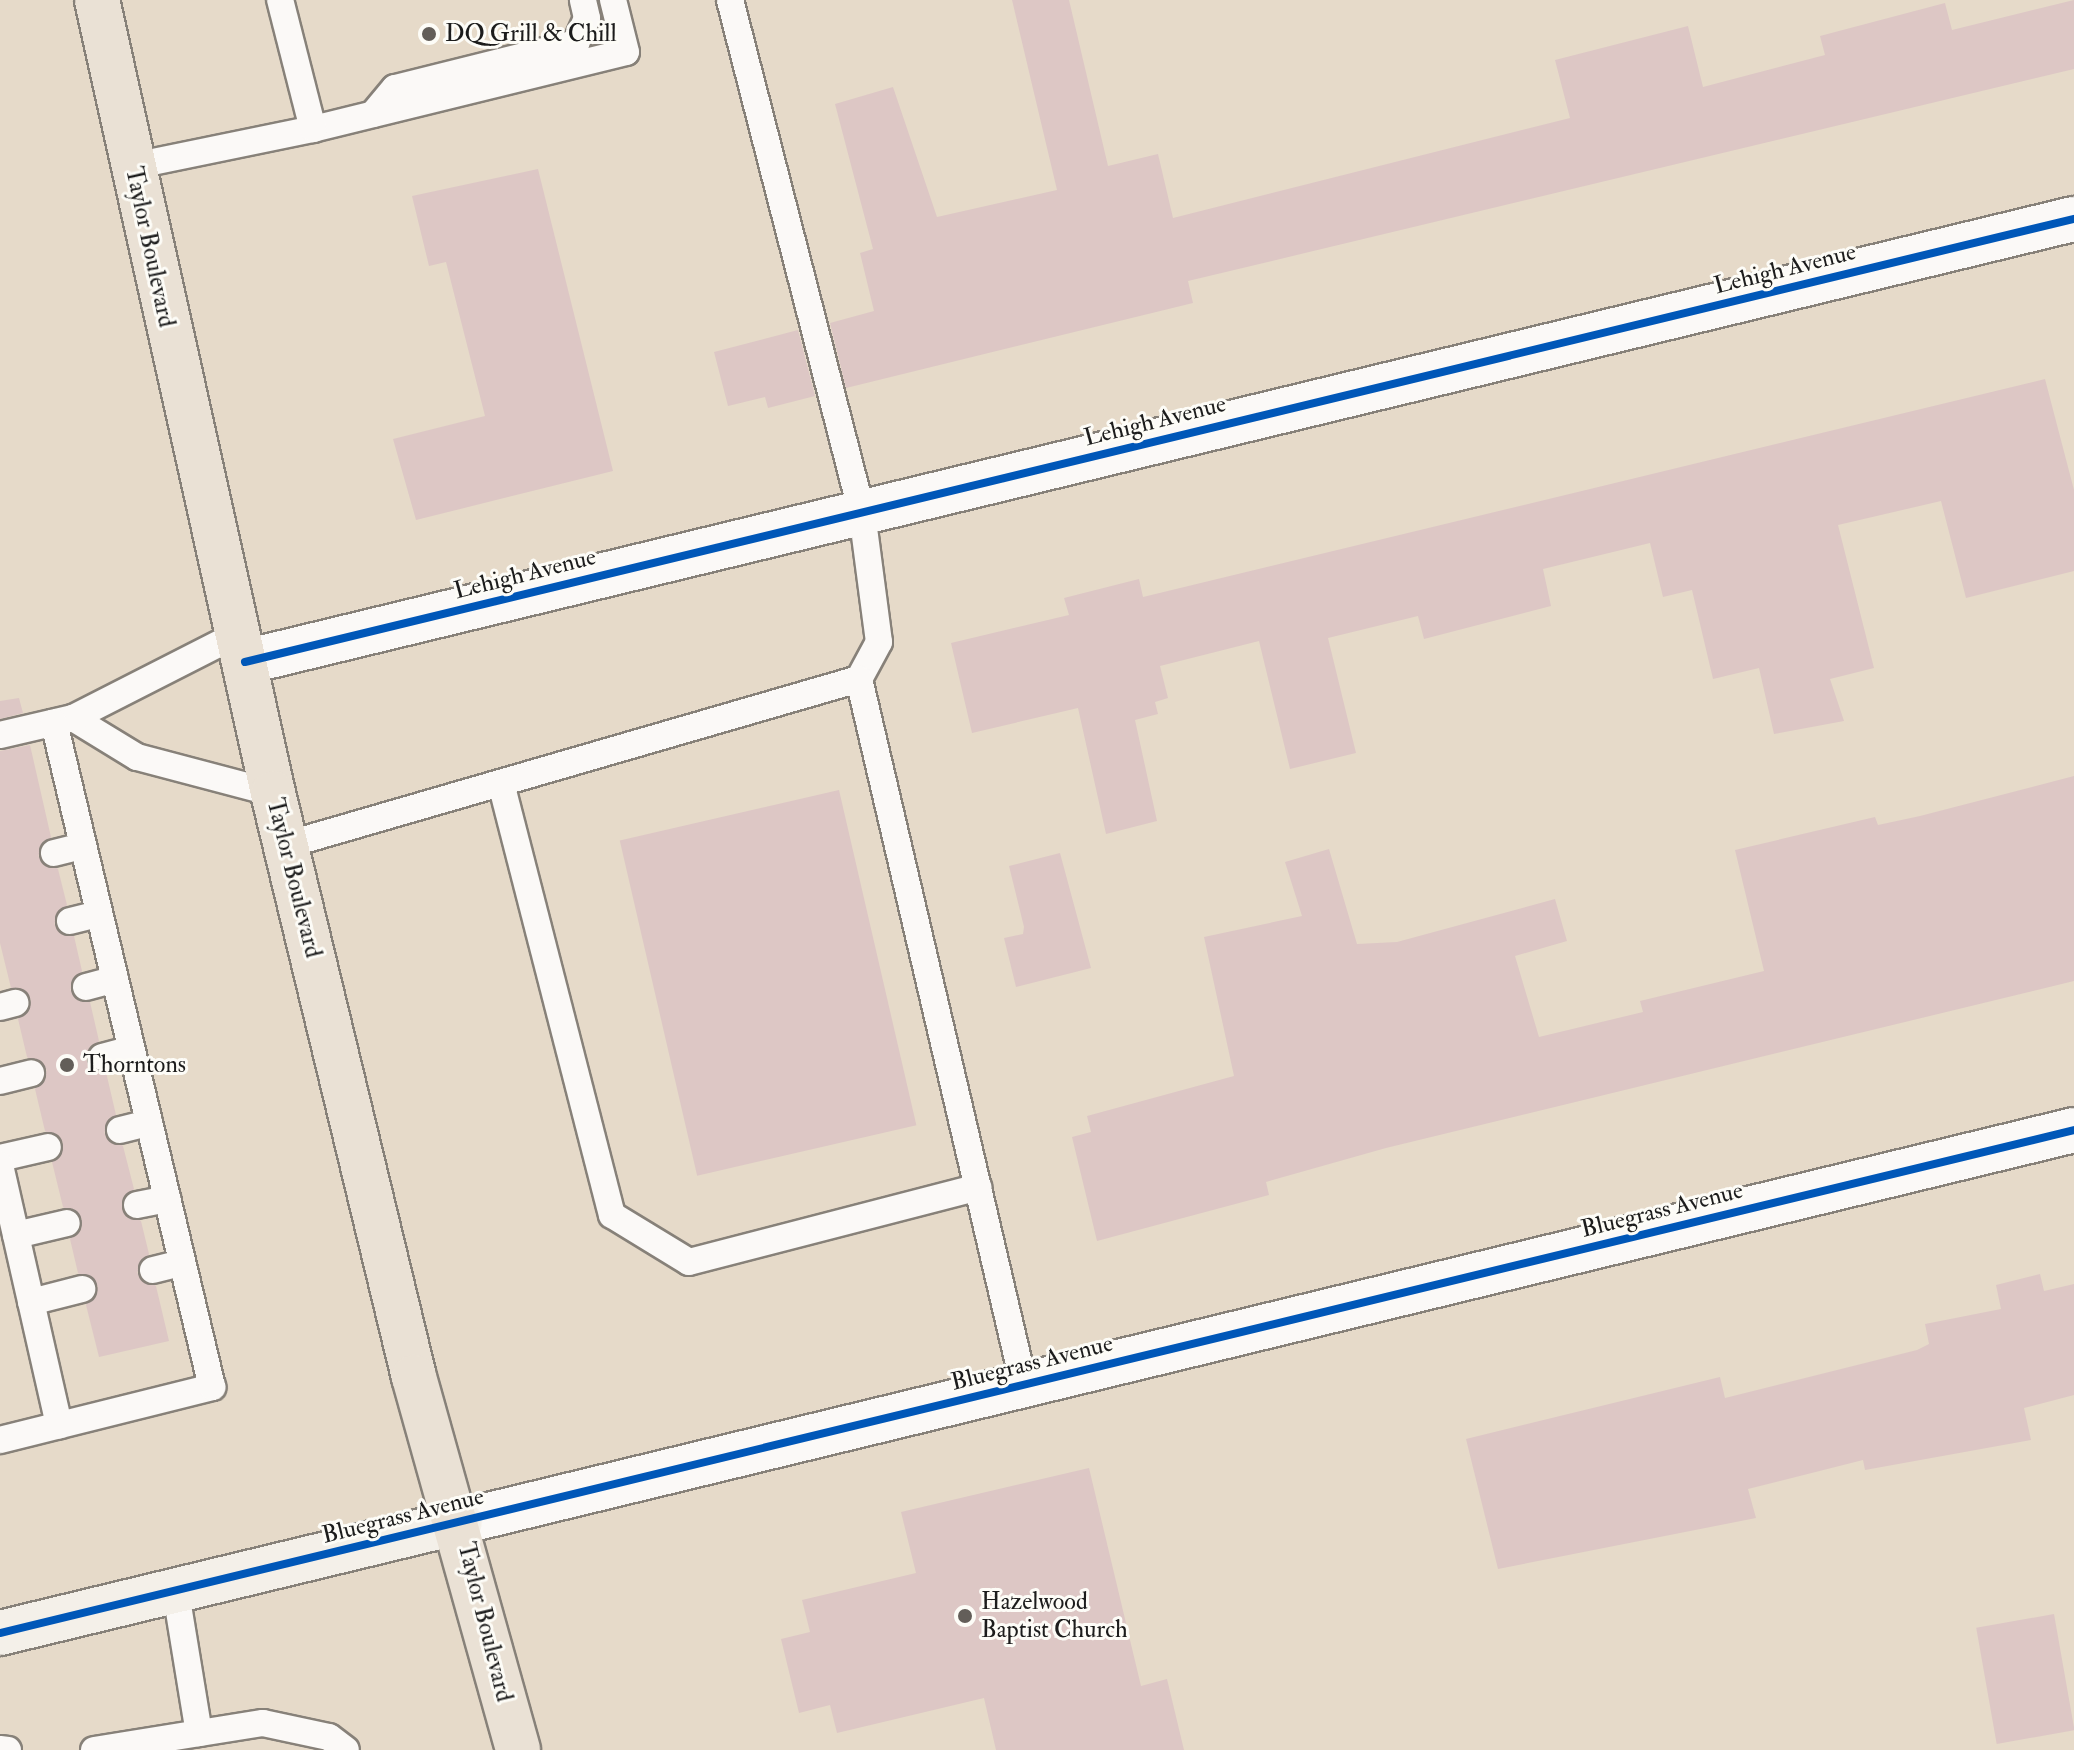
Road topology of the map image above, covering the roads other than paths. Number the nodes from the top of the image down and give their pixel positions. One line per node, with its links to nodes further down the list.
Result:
1 (97, 0): 8 (main road, Taylor Boulevard)
2 (280, 0): 7 (lane)
3 (583, 0): 6 (lane)
4 (613, 0): 6 (lane)
5 (730, 0): 10 (lane)
6 (373, 114): 7 (lane)
7 (313, 129): 8 (lane)
8 (133, 166): 11 (main road, Taylor Boulevard)
9 (2074, 219): 10 (street, Lehigh Avenue)
10 (862, 513): 11 (street, Lehigh Avenue); 12 (lane)
11 (242, 648): 13 (lane); 16 (main road, Taylor Boulevard)
12 (859, 679): 15 (lane); 34 (lane)
13 (63, 720): 14 (lane); 16 (lane); 18 (lane)
14 (0, 735)
15 (501, 783): 17 (lane); 34 (lane)
16 (273, 793): 17 (main road, Taylor Boulevard)
17 (286, 845): 46 (main road, Taylor Boulevard)
18 (83, 846): 19 (lane); 20 (lane)
19 (54, 853)
20 (99, 914): 21 (lane); 22 (lane)
21 (70, 921)
22 (115, 979): 23 (lane); 24 (lane)
23 (86, 987)
24 (131, 1049): 25 (lane); 28 (lane)
25 (102, 1057)
26 (31, 1073): 27 (lane)
27 (0, 1081)
28 (149, 1123): 29 (lane); 35 (lane)
29 (120, 1130)
30 (2074, 1130): 43 (street, Bluegrass Avenue)
31 (48, 1147): 32 (lane)
32 (0, 1158)
33 (0, 1165): 38 (lane)
34 (978, 1187): 43 (lane)
35 (167, 1199): 36 (lane); 39 (lane)
36 (137, 1205)
37 (67, 1223): 38 (lane)
38 (16, 1235): 42 (lane)
39 (182, 1263): 40 (lane); 44 (lane)
40 (153, 1270)
41 (82, 1289): 42 (lane)
42 (31, 1302): 44 (lane)
43 (1024, 1385): 46 (street, Bluegrass Avenue)
44 (59, 1425): 45 (lane)
45 (0, 1440)
46 (460, 1522): 47 (street, Bluegrass Avenue); 51 (main road, Taylor Boulevard)
47 (176, 1593): 48 (street, Bluegrass Avenue); 49 (lane)
48 (0, 1633)
49 (199, 1733): 53 (lane); 54 (lane)
50 (0, 1749): 52 (lane)
51 (514, 1749)
52 (8, 1750)
53 (94, 1750)
54 (346, 1750)

